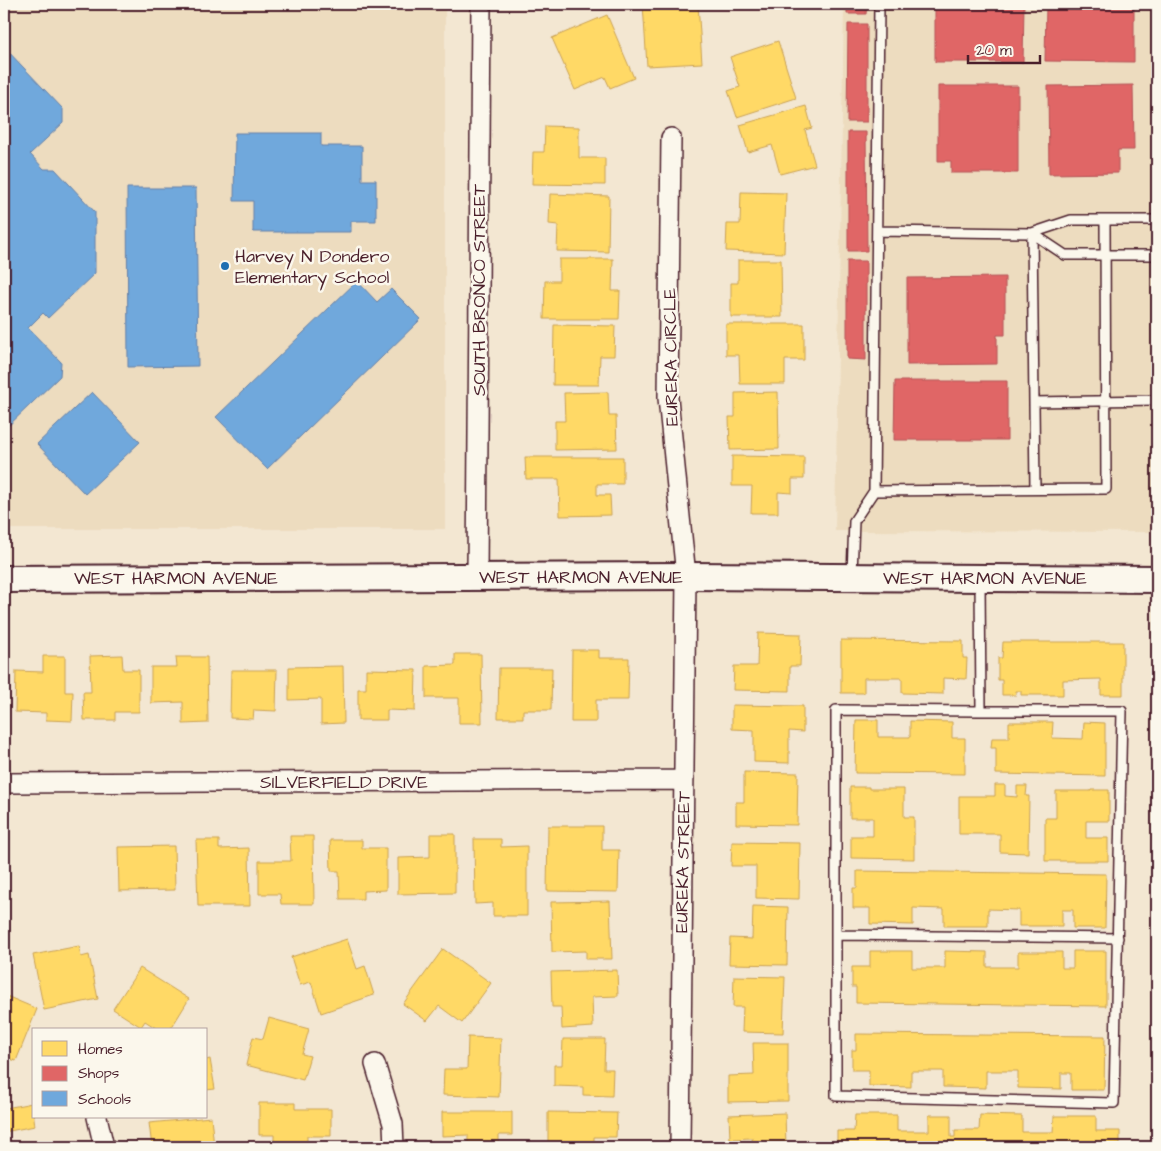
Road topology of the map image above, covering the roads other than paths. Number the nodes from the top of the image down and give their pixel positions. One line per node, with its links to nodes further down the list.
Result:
1 (482, 4): 16 (street, SOUTH BRONCO STREET)
2 (879, 4): 6 (lane)
3 (671, 138): 15 (street, EUREKA CIRCLE)
4 (1105, 220): 5 (lane); 7 (lane); 8 (lane)
5 (1157, 220)
6 (876, 231): 7 (lane); 14 (lane)
7 (1032, 233): 8 (lane); 12 (lane)
8 (1105, 255): 9 (lane); 11 (lane)
9 (1157, 255)
10 (1157, 400): 11 (lane)
11 (1105, 401): 12 (lane); 13 (lane)
12 (1034, 402): 13 (lane)
13 (1035, 490): 14 (lane)
14 (874, 492): 17 (lane)
15 (686, 576): 16 (main road, WEST HARMON AVENUE); 17 (main road, WEST HARMON AVENUE); 22 (street, EUREKA STREET)
16 (477, 577): 19 (main road, WEST HARMON AVENUE)
17 (852, 577): 18 (main road, WEST HARMON AVENUE)
18 (980, 578): 20 (main road, WEST HARMON AVENUE); 21 (lane)
19 (4, 579)
20 (1157, 579)
21 (982, 711): 24 (lane); 25 (lane)
22 (684, 780): 23 (street, SILVERFIELD DRIVE); 30 (street, EUREKA STREET)
23 (4, 783)
24 (836, 935): 25 (lane); 25 (lane)
25 (1118, 938)
26 (375, 1064): 29 (street)
27 (97, 1118): 28 (street)
28 (104, 1147)
29 (394, 1147)
30 (680, 1147)

